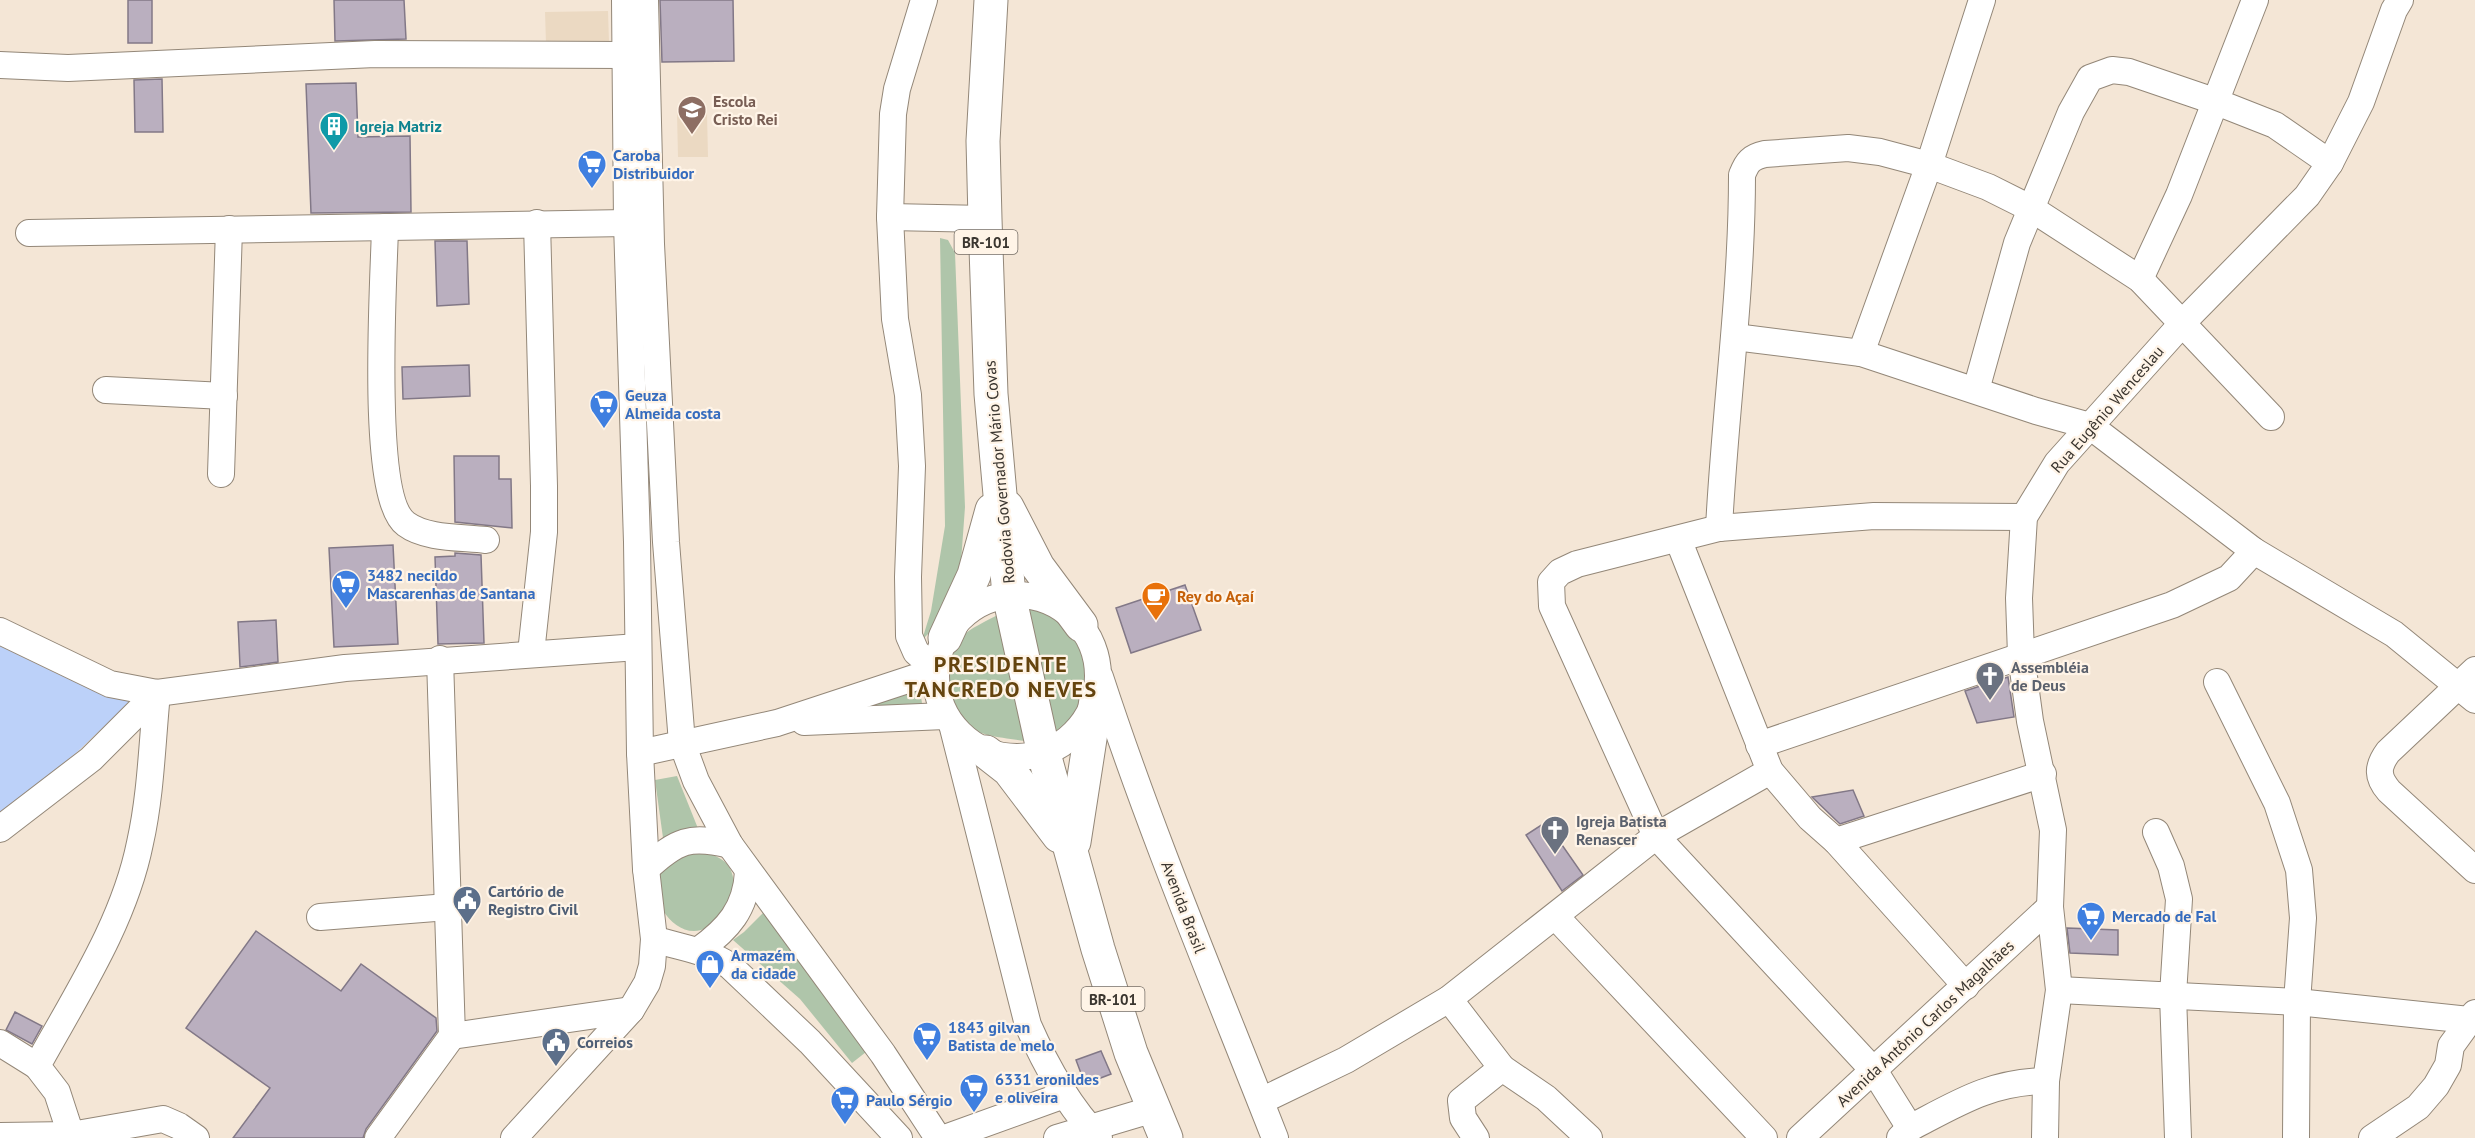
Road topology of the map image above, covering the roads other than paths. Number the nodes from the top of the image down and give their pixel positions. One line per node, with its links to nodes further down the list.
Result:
1 (625, 0): 8 (street)
2 (645, 0): 11 (street)
3 (924, 0): 15 (street)
4 (991, 0): 16 (highway, Rodovia Governador Mário Covas / BR-101)
5 (1982, 0): 13 (street)
6 (2255, 0): 10 (street)
7 (2396, 3): 12 (street, Rua Eugênio Wenceslau)
8 (625, 55): 9 (street); 11 (street)
9 (0, 65)
10 (2214, 101): 12 (street); 14 (street); 22 (street)
11 (637, 126): 18 (street); 38 (street)
12 (2330, 163): 23 (street, Rua Eugênio Wenceslau)
13 (1929, 165): 14 (street); 24 (street); 25 (street)
14 (2032, 209): 22 (street); 27 (street)
15 (891, 217): 16 (street); 46 (street)
16 (985, 219): 32 (highway, Rodovia Governador Mário Covas / BR-101)
17 (537, 223): 18 (street); 19 (street); 44 (street)
18 (627, 223): 37 (street)
19 (385, 227): 20 (street); 36 (street)
20 (229, 229): 21 (street); 28 (street)
21 (29, 233)
22 (2140, 279): 23 (street)
23 (2183, 323): 29 (street); 30 (street, Rua Eugênio Wenceslau)
24 (1735, 337): 25 (street); 34 (street)
25 (1861, 353): 27 (street)
26 (106, 390): 28 (street)
27 (1976, 390): 30 (street)
28 (224, 396): 31 (street)
29 (2271, 417)
30 (2090, 426): 33 (street, Rua Eugênio Wenceslau); 39 (street)
31 (221, 474)
32 (998, 484): 40 (highway, Rodovia Governador Mário Covas / BR-101); 41 (highway); 46 (highway)
33 (2025, 517): 34 (street); 45 (street, Rua Eugênio Wenceslau)
34 (1719, 528): 35 (street)
35 (1678, 539): 55 (street); 63 (street)
36 (486, 540)
37 (637, 542): 38 (street); 43 (street)
38 (666, 542): 54 (street)
39 (2254, 551): 45 (street); 49 (street)
40 (1010, 595): 41 (street); 46 (street); 58 (highway, Rodovia Governador Mário Covas / BR-101)
41 (1081, 625): 50 (street, Avenida Brasil)
42 (0, 631): 51 (street)
43 (638, 647): 44 (street); 57 (street)
44 (531, 653): 47 (street)
45 (2021, 655): 55 (street); 60 (street, Rua Eugênio Wenceslau)
46 (939, 657): 52 (street); 53 (street)
47 (440, 659): 51 (street); 70 (street)
48 (2217, 682): 80 (street)
49 (2469, 685): 68 (street)
50 (1097, 687): 58 (street); 66 (highway); 90 (street, Avenida Brasil)
51 (157, 693): 61 (street); 85 (street)
52 (949, 722): 53 (street); 56 (street); 89 (street)
53 (777, 723): 54 (street)
54 (682, 743): 57 (street); 65 (street)
55 (1759, 745): 59 (street)
56 (986, 752): 58 (street); 66 (highway)
57 (640, 753): 67 (street)
58 (1044, 754): 66 (highway, Rodovia Governador Mário Covas / BR-101)
59 (1770, 771): 63 (street); 64 (street)
60 (2043, 774): 64 (street); 71 (street, Rua Eugênio Wenceslau)
61 (0, 829)
62 (2156, 832): 78 (street)
63 (1656, 836): 72 (street); 87 (street)
64 (1836, 842): 76 (street)
65 (730, 845): 67 (street); 69 (street)
66 (1072, 856): 91 (highway, Rodovia Governador Mário Covas / BR-101)
67 (646, 868): 74 (street)
68 (2475, 870)
69 (748, 872): 75 (street); 100 (street)
70 (448, 907): 73 (street); 83 (street)
71 (2050, 907): 76 (street, Avenida Antônio Carlos Magalhães); 77 (street, Rua Eugênio Wenceslau)
72 (1556, 916): 79 (street); 106 (street)
73 (320, 917)
74 (654, 939): 75 (street); 81 (street)
75 (699, 950): 99 (street)
76 (1966, 986): 87 (street, Avenida Antônio Carlos Magalhães)
77 (2059, 990): 78 (street); 88 (street, Rua Eugênio Wenceslau)
78 (2173, 995): 80 (street); 109 (street)
79 (1449, 999): 86 (street); 90 (street)
80 (2297, 1002): 82 (street); 110 (street)
81 (631, 1010): 83 (street); 98 (street)
82 (2472, 1017): 111 (street)
83 (452, 1036): 97 (street)
84 (0, 1043): 85 (street)
85 (37, 1066): 94 (street)
86 (1502, 1068): 104 (street); 105 (street)
87 (1875, 1072): 93 (street); 107 (street, Avenida Antônio Carlos Magalhães)
88 (2046, 1081): 93 (street); 108 (street, Rua Eugênio Wenceslau)
89 (1064, 1095): 92 (street); 101 (street)
90 (1261, 1101): 103 (street, Avenida Brasil)
91 (1160, 1123): 92 (street)
92 (1095, 1133): 102 (street)
93 (1905, 1133)
94 (71, 1135): 95 (street); 96 (street)
95 (0, 1136)
96 (196, 1138)
97 (378, 1138)
98 (514, 1138)
99 (899, 1138)
100 (938, 1138)
101 (945, 1138)
102 (1057, 1138)
103 (1275, 1138)
104 (1476, 1138)
105 (1589, 1138)
106 (1764, 1138)
107 (1800, 1138)
108 (2045, 1138)
109 (2178, 1138)
110 (2296, 1138)
111 (2372, 1138)

